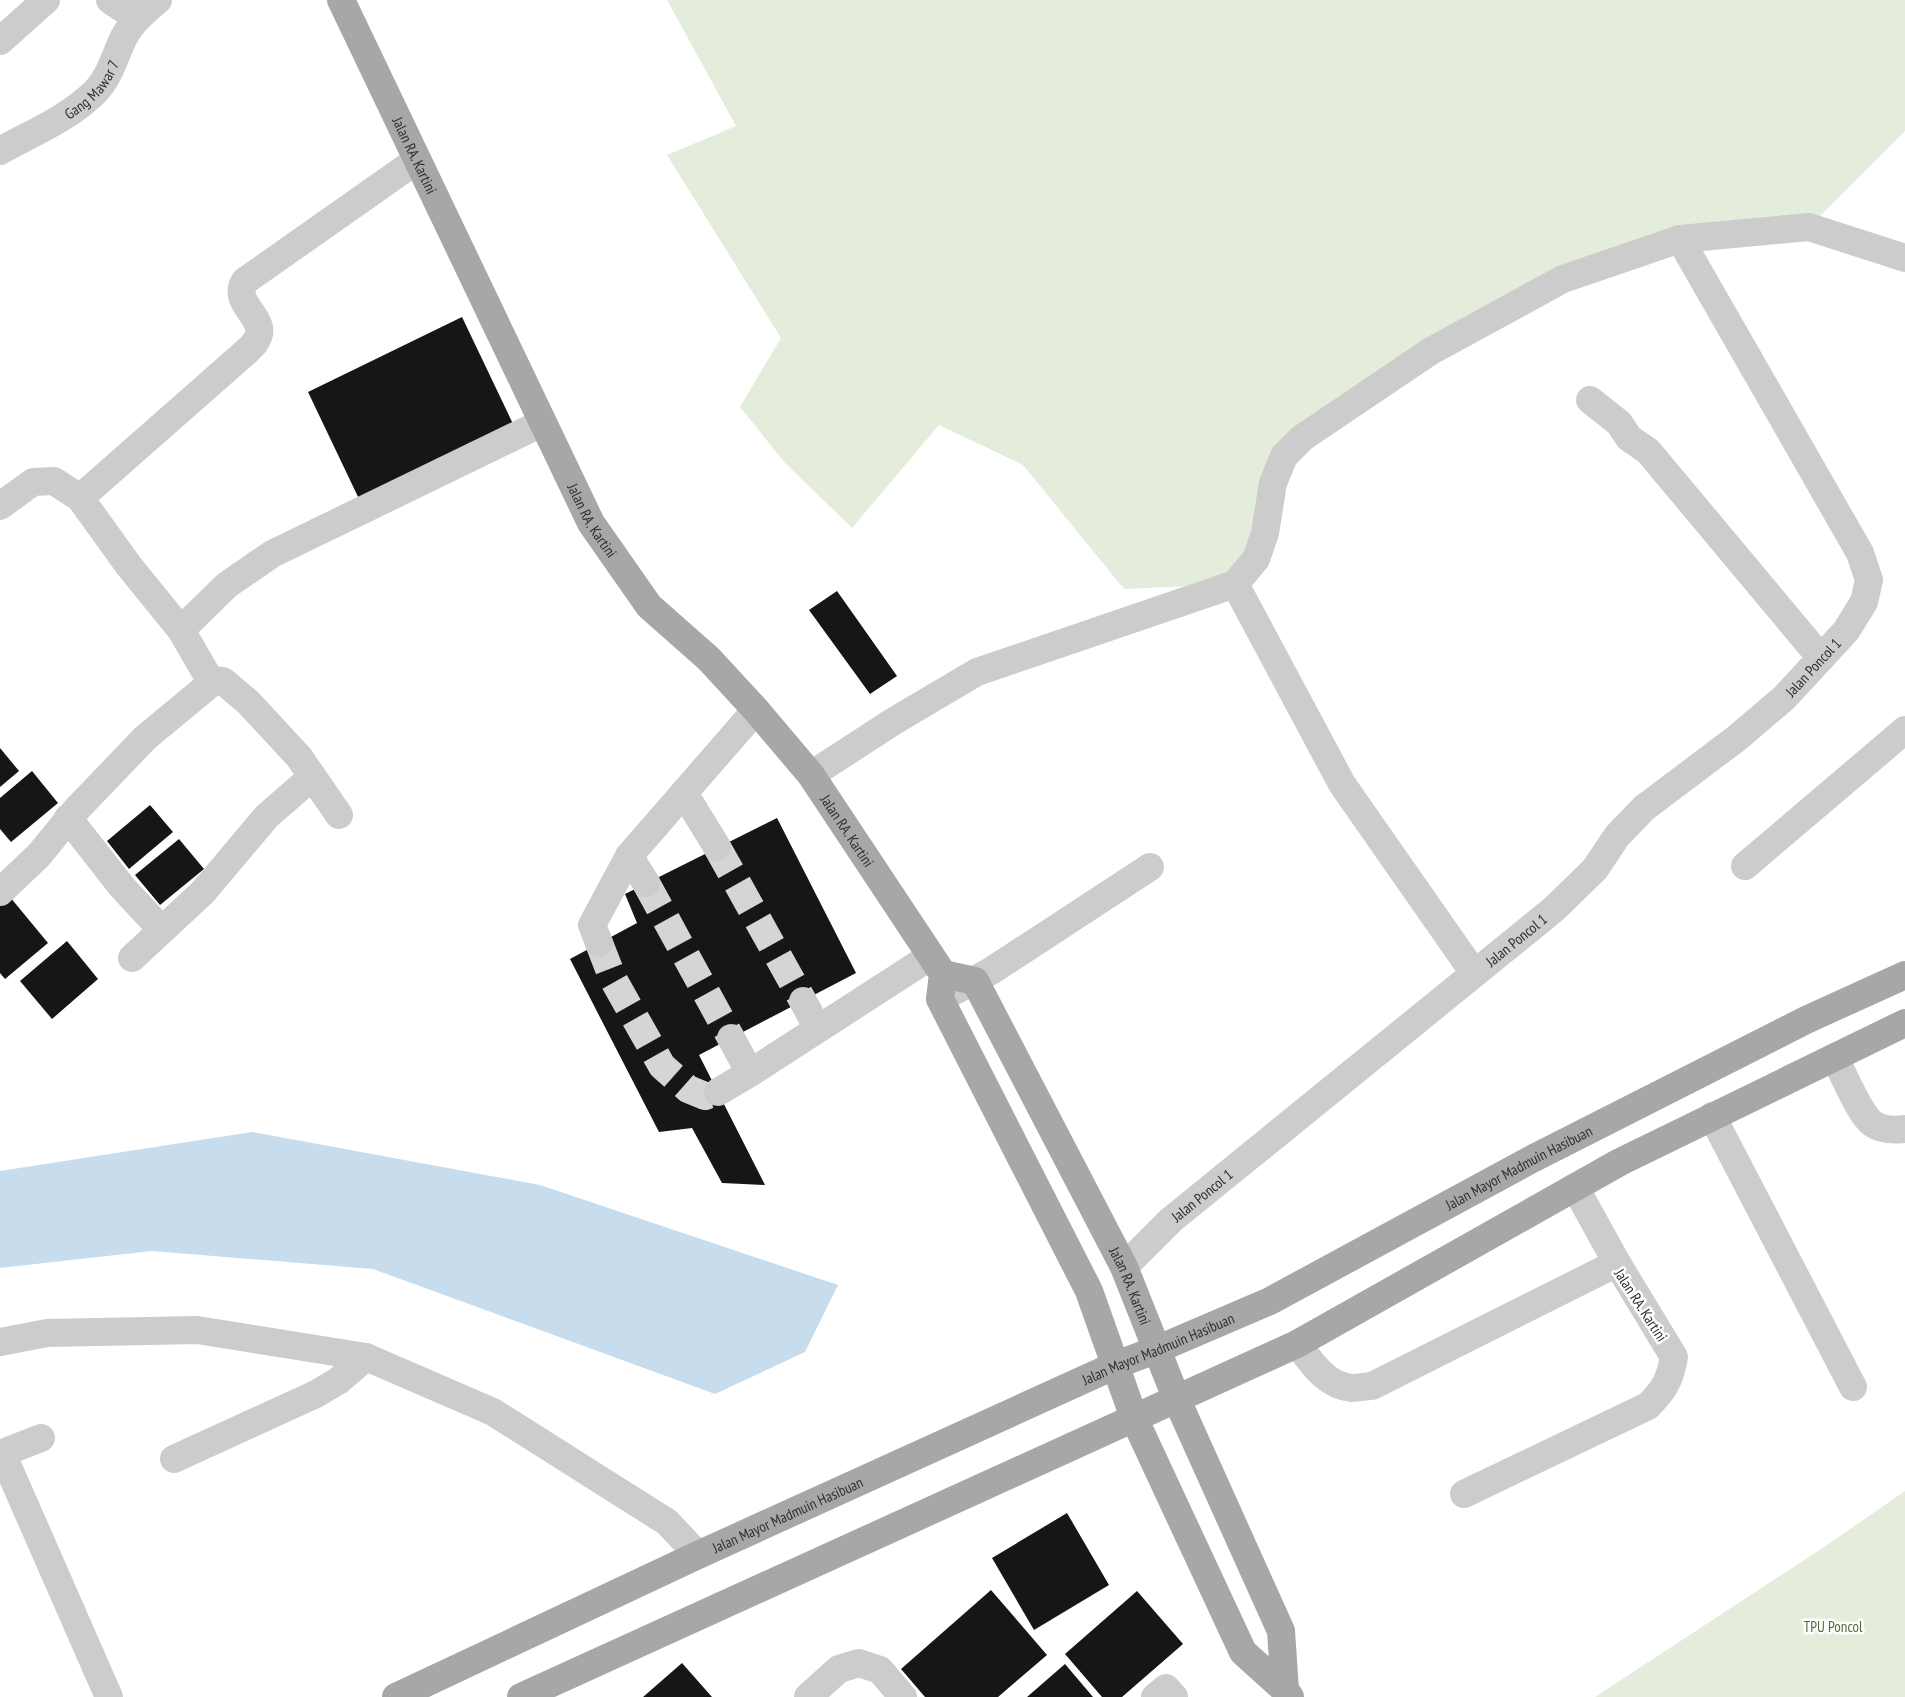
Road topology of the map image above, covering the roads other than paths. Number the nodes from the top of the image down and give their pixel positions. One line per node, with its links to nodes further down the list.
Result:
1 (46, 0): 6 (street)
2 (110, 0): 5 (street)
3 (158, 0): 5 (street, Gang Mawar 7)
4 (341, 0): 8 (main road, Jalan RA. Kartini)
5 (137, 18): 7 (street, Gang Mawar 7)
6 (0, 41)
7 (0, 151)
8 (417, 160): 12 (main road, Jalan RA. Kartini); 13 (street)
9 (1680, 239): 10 (street); 15 (street); 17 (street, Jalan Poncol 1)
10 (1905, 258)
11 (1590, 400): 17 (street)
12 (542, 423): 16 (street); 19 (main road, Jalan RA. Kartini)
13 (80, 498): 14 (street); 16 (street)
14 (0, 506)
15 (1235, 584): 21 (street); 35 (street)
16 (181, 630): 18 (street)
17 (1821, 658): 35 (street, Jalan Poncol 1)
18 (210, 680): 22 (street); 25 (street)
19 (756, 710): 21 (main road, Jalan RA. Kartini); 23 (street)
20 (1905, 730): 28 (street)
21 (811, 775): 37 (main road, Jalan RA. Kartini)
22 (312, 777): 24 (street); 32 (street)
23 (684, 793): 26 (street); 27 (street)
24 (339, 815)
25 (68, 818): 31 (street); 32 (street)
26 (717, 848)
27 (629, 856): 30 (street); 33 (street)
28 (1745, 866)
29 (1150, 867): 38 (street)
30 (646, 883)
31 (0, 892)
32 (162, 930): 34 (street)
33 (599, 943)
34 (132, 958)
35 (1474, 972): 50 (street, Jalan Poncol 1)
36 (1905, 975): 53 (main road, Jalan Mayor Madmuin Hasibuan)
37 (938, 977): 38 (main road); 41 (street); 55 (main road, Jalan RA. Kartini)
38 (975, 981): 50 (main road, Jalan RA. Kartini)
39 (803, 1001): 41 (street)
40 (1905, 1023): 43 (main road)
41 (818, 1029): 44 (street)
42 (731, 1038): 44 (street)
43 (1835, 1057): 46 (main road); 47 (street)
44 (750, 1073): 45 (street)
45 (718, 1092)
46 (1712, 1116): 48 (main road); 56 (street)
47 (1905, 1128)
48 (1575, 1187): 49 (street); 52 (main road)
49 (1617, 1263): 52 (street, Jalan RA. Kartini); 62 (street, Jalan RA. Kartini)
50 (1124, 1266): 53 (main road, Jalan RA. Kartini)
51 (0, 1342): 54 (street)
52 (1297, 1344): 57 (main road)
53 (1158, 1349): 55 (main road, Jalan Mayor Madmuin Hasibuan); 57 (main road, Jalan RA. Kartini)
54 (366, 1357): 61 (street); 63 (street)
55 (1116, 1364): 58 (main road, Jalan RA. Kartini); 63 (main road, Jalan Mayor Madmuin Hasibuan)
56 (1853, 1387)
57 (1177, 1400): 58 (main road); 64 (main road, Jalan RA. Kartini)
58 (1134, 1418): 64 (main road, Jalan RA. Kartini); 67 (main road)
59 (42, 1438): 60 (street)
60 (1, 1453): 65 (street)
61 (174, 1459)
62 (1464, 1494)
63 (698, 1555): 66 (main road, Jalan Mayor Madmuin Hasibuan)
64 (1281, 1695)
65 (109, 1697)
66 (396, 1697)
67 (521, 1697)
68 (808, 1697): 69 (street)
69 (903, 1697)
70 (1155, 1697): 71 (street)
71 (1174, 1697)

